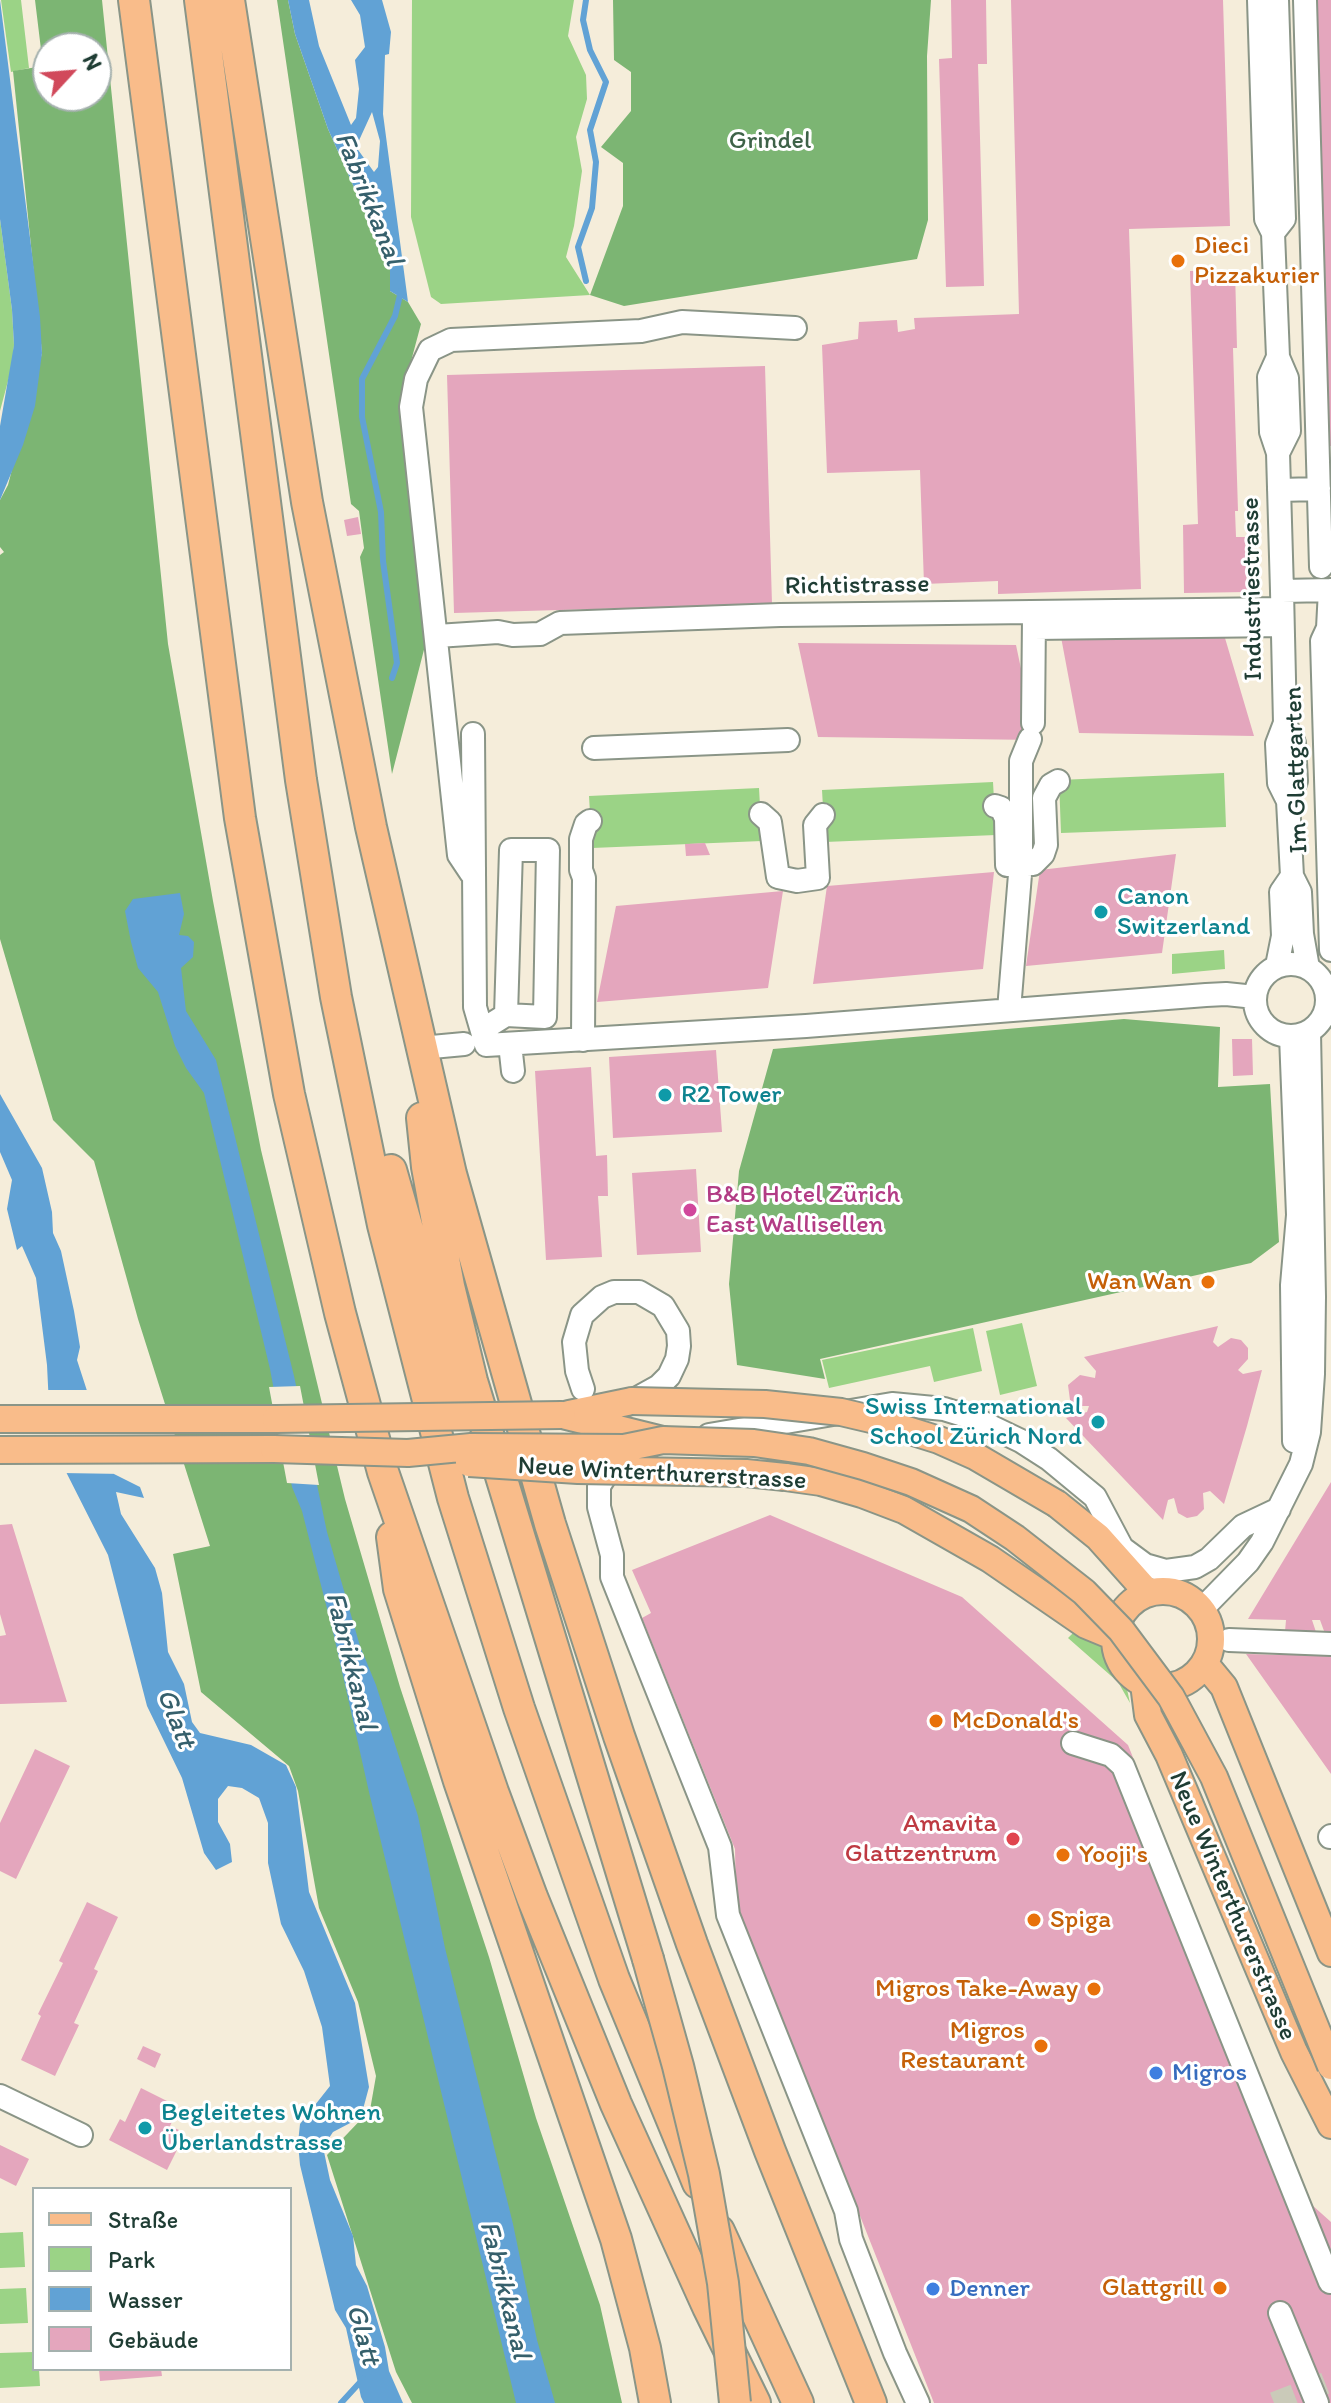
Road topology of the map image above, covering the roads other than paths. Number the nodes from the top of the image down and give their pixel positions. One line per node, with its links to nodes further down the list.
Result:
1 (134, 0): 52 (highway)
2 (200, 0): 30 (highway)
3 (229, 0): 33 (highway)
4 (1259, 0): 7 (street, Industriestrasse)
5 (1277, 0): 7 (street, Industriestrasse)
6 (1305, 0): 9 (street)
7 (1273, 233): 10 (street, Industriestrasse)
8 (795, 328): 15 (street)
9 (1319, 489): 10 (street); 11 (street)
10 (1279, 490): 13 (street, Industriestrasse)
11 (1321, 567)
12 (1331, 590): 13 (street, Richtistrasse); 27 (street, Im Glattgarten)
13 (1282, 608): 14 (street, Richtistrasse); 25 (street, Industriestrasse)
14 (1034, 620): 15 (street, Richtistrasse); 24 (street)
15 (437, 636): 26 (street)
16 (473, 734): 26 (street)
17 (788, 740): 18 (street)
18 (594, 748)
19 (1058, 781): 24 (street)
20 (995, 806): 24 (street)
21 (761, 814): 22 (street)
22 (823, 815)
23 (590, 821): 38 (street)
24 (1021, 864): 34 (street)
25 (1292, 876): 28 (street, Industriestrasse); 29 (street, Industriestrasse)
26 (474, 877): 37 (street)
27 (1331, 950)
28 (1277, 966): 29 (street); 31 (street, Industriestrasse)
29 (1308, 968): 32 (street, Industriestrasse)
30 (336, 997): 65 (highway); 76 (highway)
31 (1255, 997): 34 (street); 36 (street)
32 (1329, 1005): 36 (street, Industriestrasse)
33 (412, 1009): 40 (highway); 65 (highway)
34 (1009, 1010): 38 (street)
35 (506, 1015): 35 (street); 37 (street)
36 (1300, 1034): 42 (street); 43 (street)
37 (478, 1040): 39 (street); 40 (street)
38 (583, 1040): 39 (street)
39 (510, 1044): 41 (street)
40 (421, 1048): 77 (highway)
41 (513, 1071)
42 (1292, 1285): 43 (street); 54 (street)
43 (1322, 1304): 44 (street)
44 (1322, 1367): 54 (street)
45 (583, 1389): 46 (street)
46 (632, 1401): 47 (main road, Neue Winterthurerstrasse); 56 (main road, Neue Winterthurerstrasse, bridge)
47 (562, 1415): 48 (main road, Neue Winterthurerstrasse, bridge); 49 (main road, Neue Winterthurerstrasse)
48 (0, 1419)
49 (663, 1440): 51 (main road, Neue Winterthurerstrasse, bridge); 67 (main road, Neue Winterthurerstrasse, bridge)
50 (0, 1450): 51 (main road, Neue Winterthurerstrasse, bridge)
51 (408, 1453): 59 (main road, Neue Winterthurerstrasse, bridge)
52 (383, 1472): 73 (highway); 75 (highway)
53 (1071, 1479): 55 (street); 56 (street); 78 (street)
54 (1290, 1482): 55 (street)
55 (1279, 1509): 58 (street)
56 (1098, 1537): 57 (main road, Neue Winterthurerstrasse)
57 (1148, 1593): 58 (main road); 59 (main road)
58 (1202, 1609): 62 (main road)
59 (1115, 1637): 63 (main road, Neue Winterthurerstrasse)
60 (1229, 1640): 61 (street)
61 (1331, 1644)
62 (1205, 1664): 63 (main road); 66 (main road)
63 (1144, 1684): 69 (main road, Neue Winterthurerstrasse)
64 (1073, 1743): 71 (street)
65 (620, 1874): 74 (highway, bridge)
66 (1331, 1953)
67 (1331, 2066)
68 (0, 2096): 70 (street)
69 (1331, 2125)
70 (81, 2135)
71 (1330, 2282)
72 (1280, 2313): 79 (street)
73 (655, 2403)
74 (735, 2403)
75 (755, 2403)
76 (798, 2403)
77 (871, 2403)
78 (918, 2403)
79 (1317, 2403)

